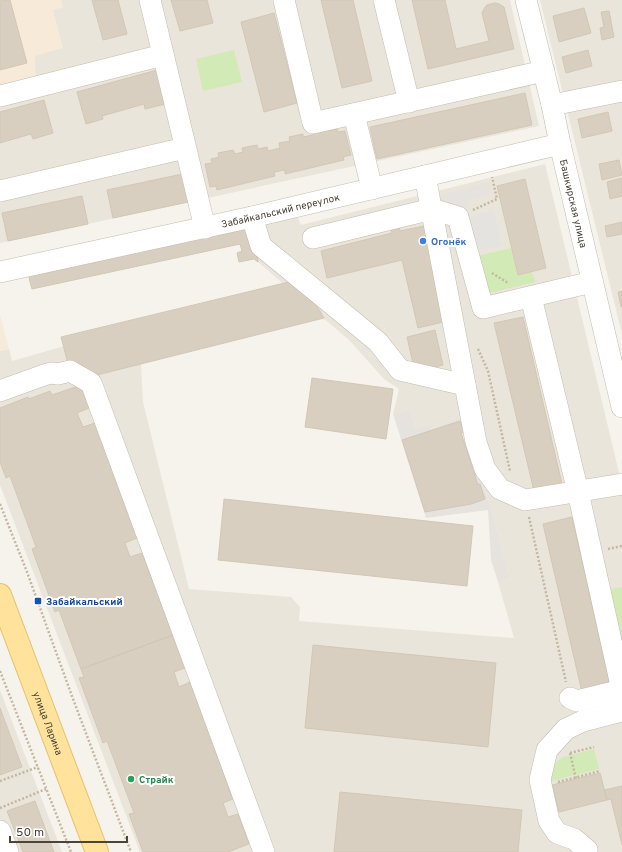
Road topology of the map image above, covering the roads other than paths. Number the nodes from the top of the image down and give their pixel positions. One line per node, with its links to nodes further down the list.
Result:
1 (150, 0): 5 (street)
2 (284, 0): 11 (street)
3 (384, 0): 9 (street)
4 (526, 0): 6 (street, Башкирская улица)
5 (163, 55): 8 (street); 13 (street)
6 (544, 71): 9 (street); 10 (street, Башкирская улица)
7 (622, 91): 10 (street)
8 (0, 96)
9 (409, 102): 11 (street)
10 (552, 105): 12 (street, Башкирская улица)
11 (354, 114): 15 (street)
12 (560, 144): 14 (street, Забайкальский переулок); 22 (street, Башкирская улица)
13 (185, 148): 16 (street); 19 (street)
14 (426, 176): 15 (street, Забайкальский переулок); 17 (street)
15 (372, 188): 18 (street, Забайкальский переулок)
16 (0, 191)
17 (432, 209): 20 (street); 23 (street); 24 (street)
18 (252, 217): 19 (street, Забайкальский переулок); 24 (street)
19 (204, 228): 21 (street, Забайкальский переулок)
20 (313, 238)
21 (0, 272)
22 (592, 282): 23 (street); 26 (street, Башкирская улица)
23 (531, 297): 28 (street)
24 (465, 385): 28 (street)
25 (0, 391): 36 (street)
26 (622, 407)
27 (622, 484): 28 (street)
28 (578, 492): 30 (street)
29 (0, 595): 35 (main road, улица Ларина)
30 (622, 690): 31 (street)
31 (570, 698)
32 (622, 711): 37 (street)
33 (0, 832): 34 (street)
34 (8, 852)
35 (97, 852)
36 (264, 852)
37 (587, 852)

